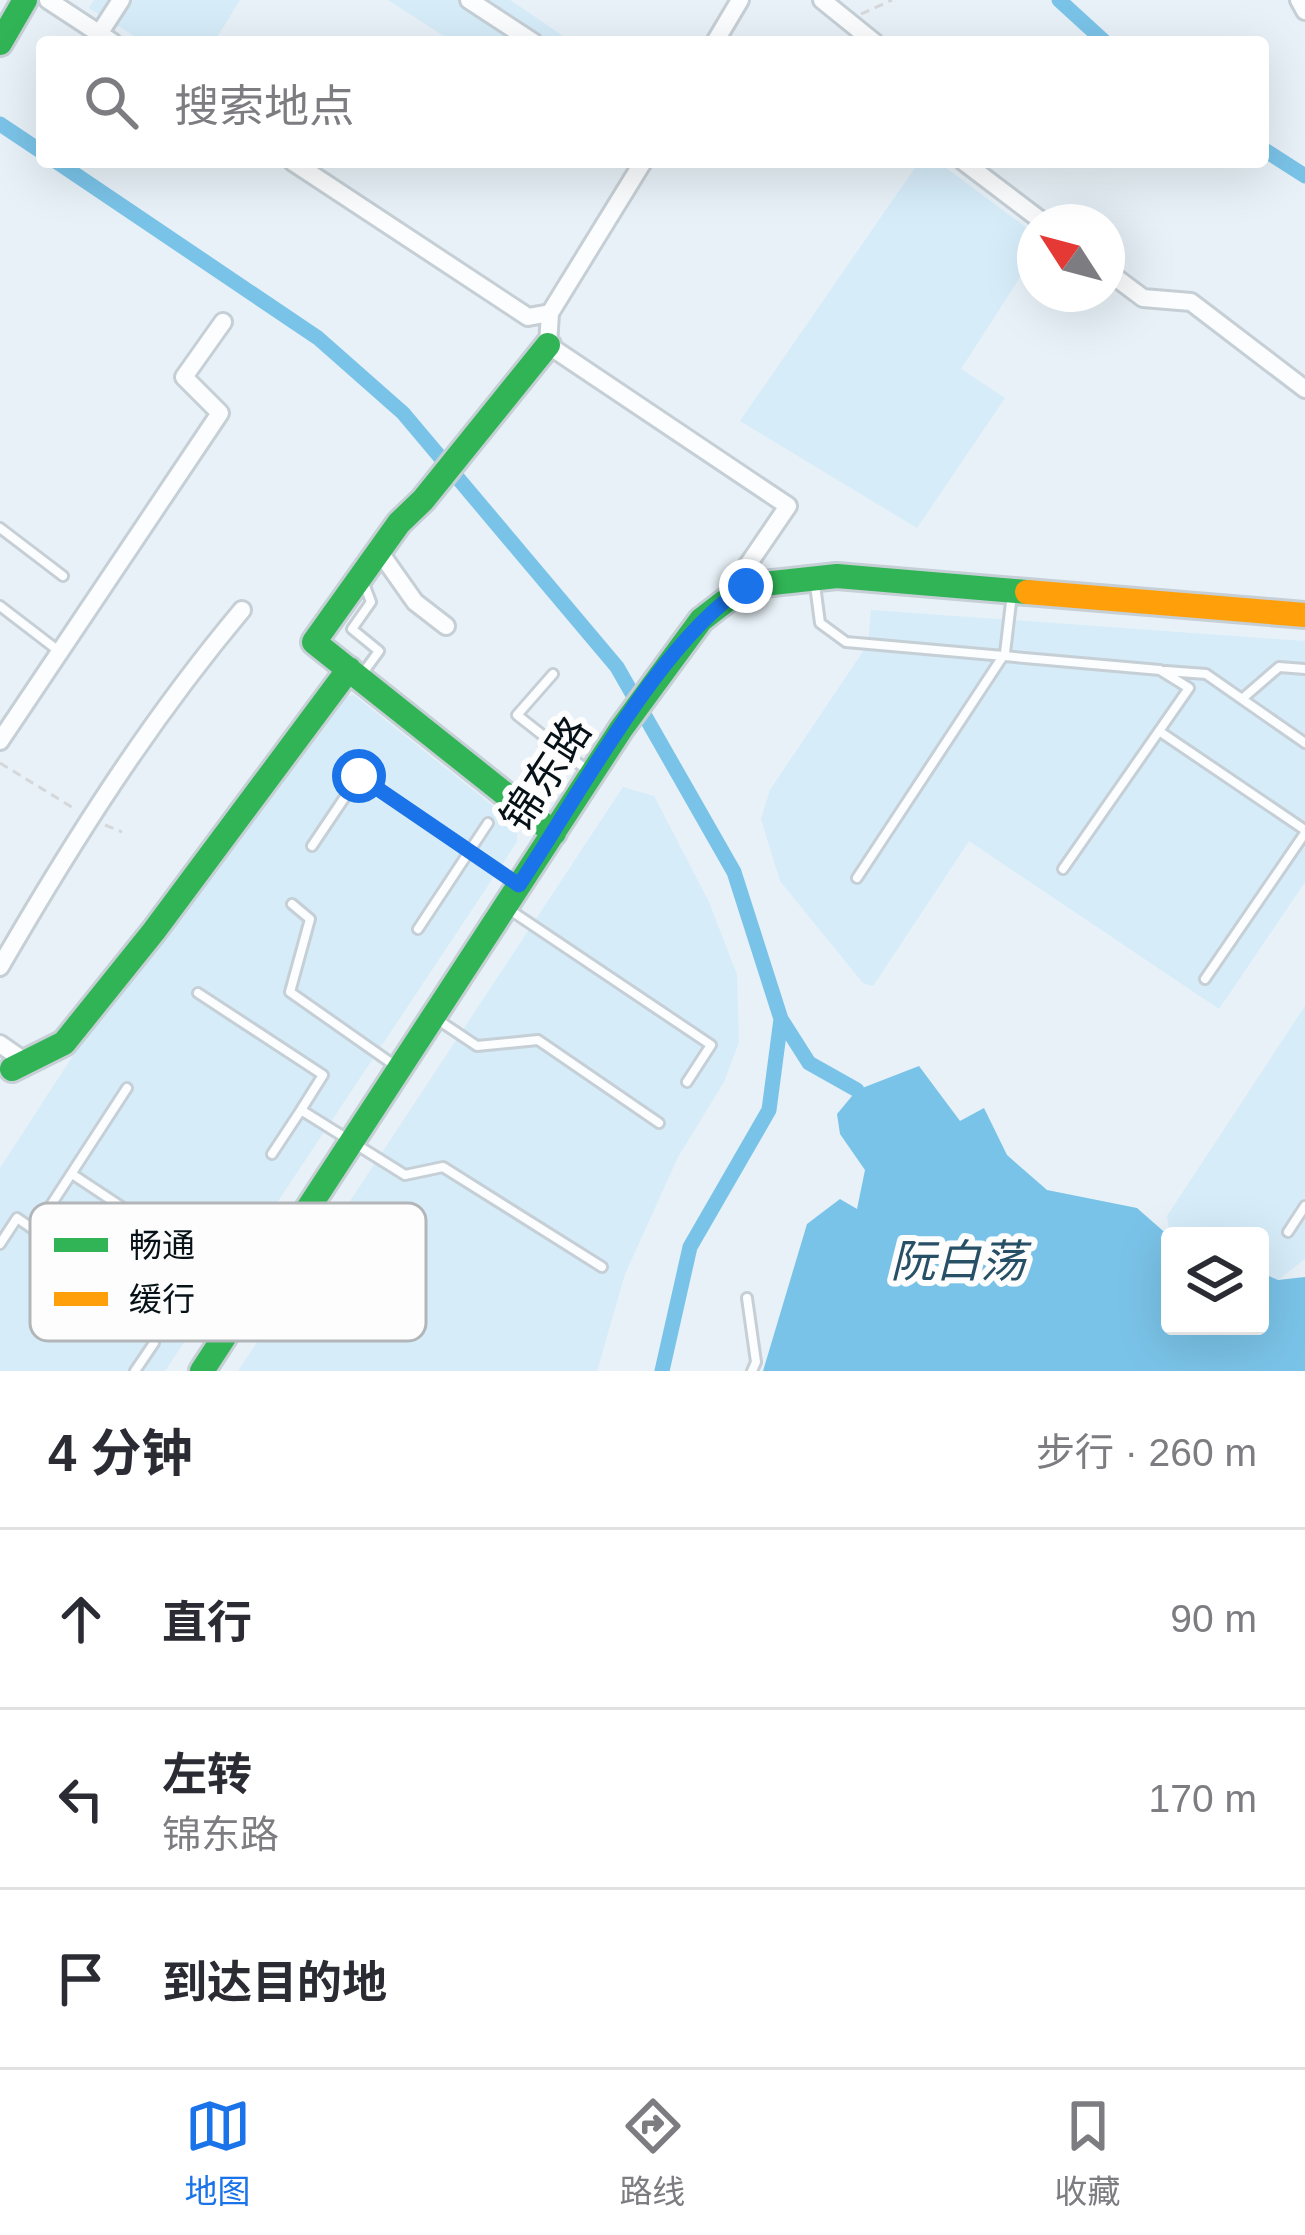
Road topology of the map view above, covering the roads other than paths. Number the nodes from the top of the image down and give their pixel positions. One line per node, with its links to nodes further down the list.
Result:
1 (25, 0): 14 (main road)
2 (48, 0): 9 (street)
3 (121, 0): 10 (street)
4 (470, 0): 11 (street)
5 (740, 0): 12 (street)
6 (822, 0): 13 (street)
7 (1299, 0): 8 (street)
8 (1305, 11)
9 (103, 36)
10 (107, 36)
11 (524, 36)
12 (719, 36)
13 (867, 36)
14 (0, 44)
15 (302, 168): 20 (street)
16 (639, 168): 20 (street)
17 (972, 168): 18 (street)
18 (1019, 204)
19 (1125, 284): 23 (street)
20 (550, 313): 22 (street)
21 (223, 322): 35 (street)
22 (548, 345): 25 (main road); 30 (street)
23 (1305, 388)
24 (0, 528): 26 (lane)
25 (379, 551): 27 (main road); 34 (street)
26 (63, 576)
27 (362, 576): 39 (lane); 39 (main road)
28 (814, 578): 29 (main road, 锦东路); 30 (main road, 锦东路); 36 (lane)
29 (1012, 592): 33 (main road, 锦东路); 36 (lane)
30 (723, 601): 45 (main road, 锦东路)
31 (0, 606): 35 (lane)
32 (242, 610): 57 (street)
33 (1305, 615)
34 (446, 626)
35 (60, 652): 43 (street)
36 (1005, 653): 38 (lane); 52 (lane)
37 (1305, 669): 41 (lane)
38 (1160, 670): 41 (lane); 42 (lane)
39 (354, 674): 48 (main road); 62 (main road)
40 (553, 674): 45 (lane)
41 (1242, 699): 44 (lane)
42 (1159, 731): 47 (lane); 51 (lane)
43 (0, 741)
44 (1305, 743)
45 (592, 775): 48 (main road, 锦东路)
46 (488, 823): 50 (lane)
47 (1305, 831): 58 (lane)
48 (554, 833): 53 (main road, 锦东路)
49 (312, 846): 50 (lane)
50 (470, 850): 53 (lane); 56 (lane)
51 (1063, 868)
52 (857, 878)
53 (519, 885): 55 (main road, 锦东路)
54 (292, 904): 63 (lane)
55 (506, 907): 60 (main road, 锦东路); 64 (lane)
56 (418, 929)
57 (0, 967)
58 (1205, 979)
59 (198, 993): 66 (lane)
60 (434, 1018): 63 (main road, 锦东路); 67 (lane)
61 (0, 1044): 62 (street)
62 (19, 1065)
63 (400, 1069): 68 (main road, 锦东路)
64 (687, 1082)
65 (127, 1088): 70 (lane)
66 (301, 1110): 68 (lane); 69 (lane)
67 (659, 1123)
68 (352, 1143): 73 (main road, 锦东路); 78 (lane)
69 (272, 1154)
70 (72, 1174): 71 (lane); 72 (lane)
71 (52, 1203)
72 (116, 1203)
73 (313, 1203)
74 (1305, 1206): 76 (lane)
75 (30, 1227): 77 (lane)
76 (1288, 1232)
77 (0, 1244)
78 (602, 1268)
79 (747, 1298): 84 (lane)
80 (154, 1341): 82 (lane)
81 (222, 1341): 83 (main road, 锦东路)
82 (135, 1371)
83 (202, 1371)
84 (752, 1371)

